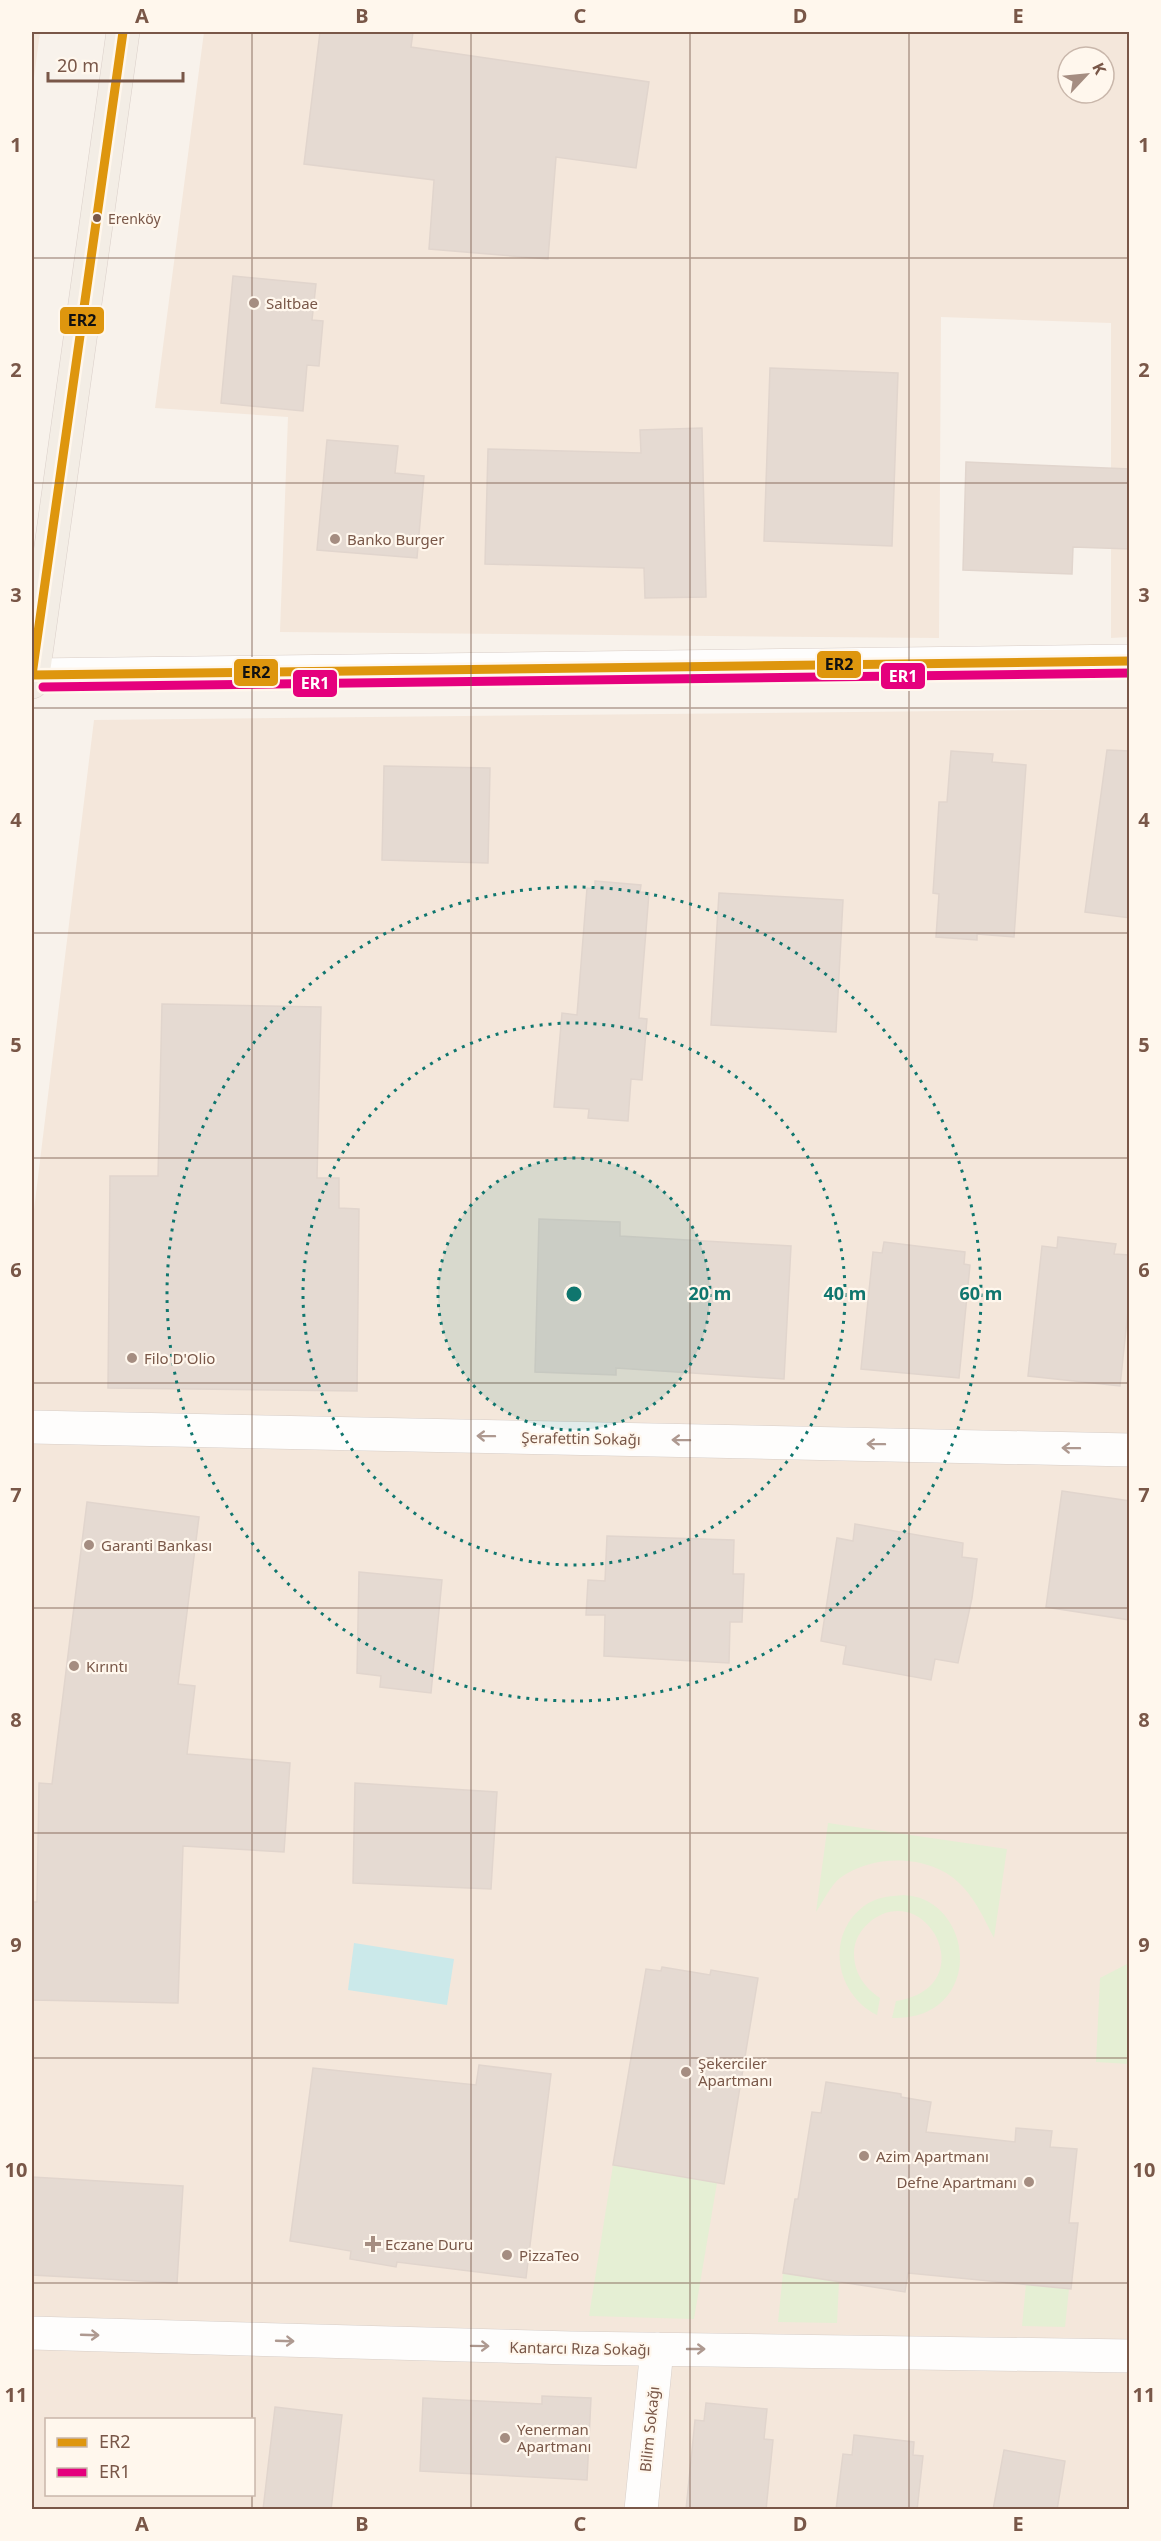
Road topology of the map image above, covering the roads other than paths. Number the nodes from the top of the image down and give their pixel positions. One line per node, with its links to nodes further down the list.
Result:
1 (123, 32): 3 (main road)
2 (1130, 661): 3 (street)
3 (32, 675): 4 (main road)
4 (32, 682)
5 (32, 1428): 6 (street, Şerafettin Sokağı, one-way to 5)
6 (1130, 1450)
7 (32, 2333): 8 (street, Kantarcı Rıza Sokağı, one-way to 8)
8 (657, 2349): 9 (street, Kantarcı Rıza Sokağı, one-way to 9); 10 (street, Bilim Sokağı)
9 (1130, 2356)
10 (641, 2510)

